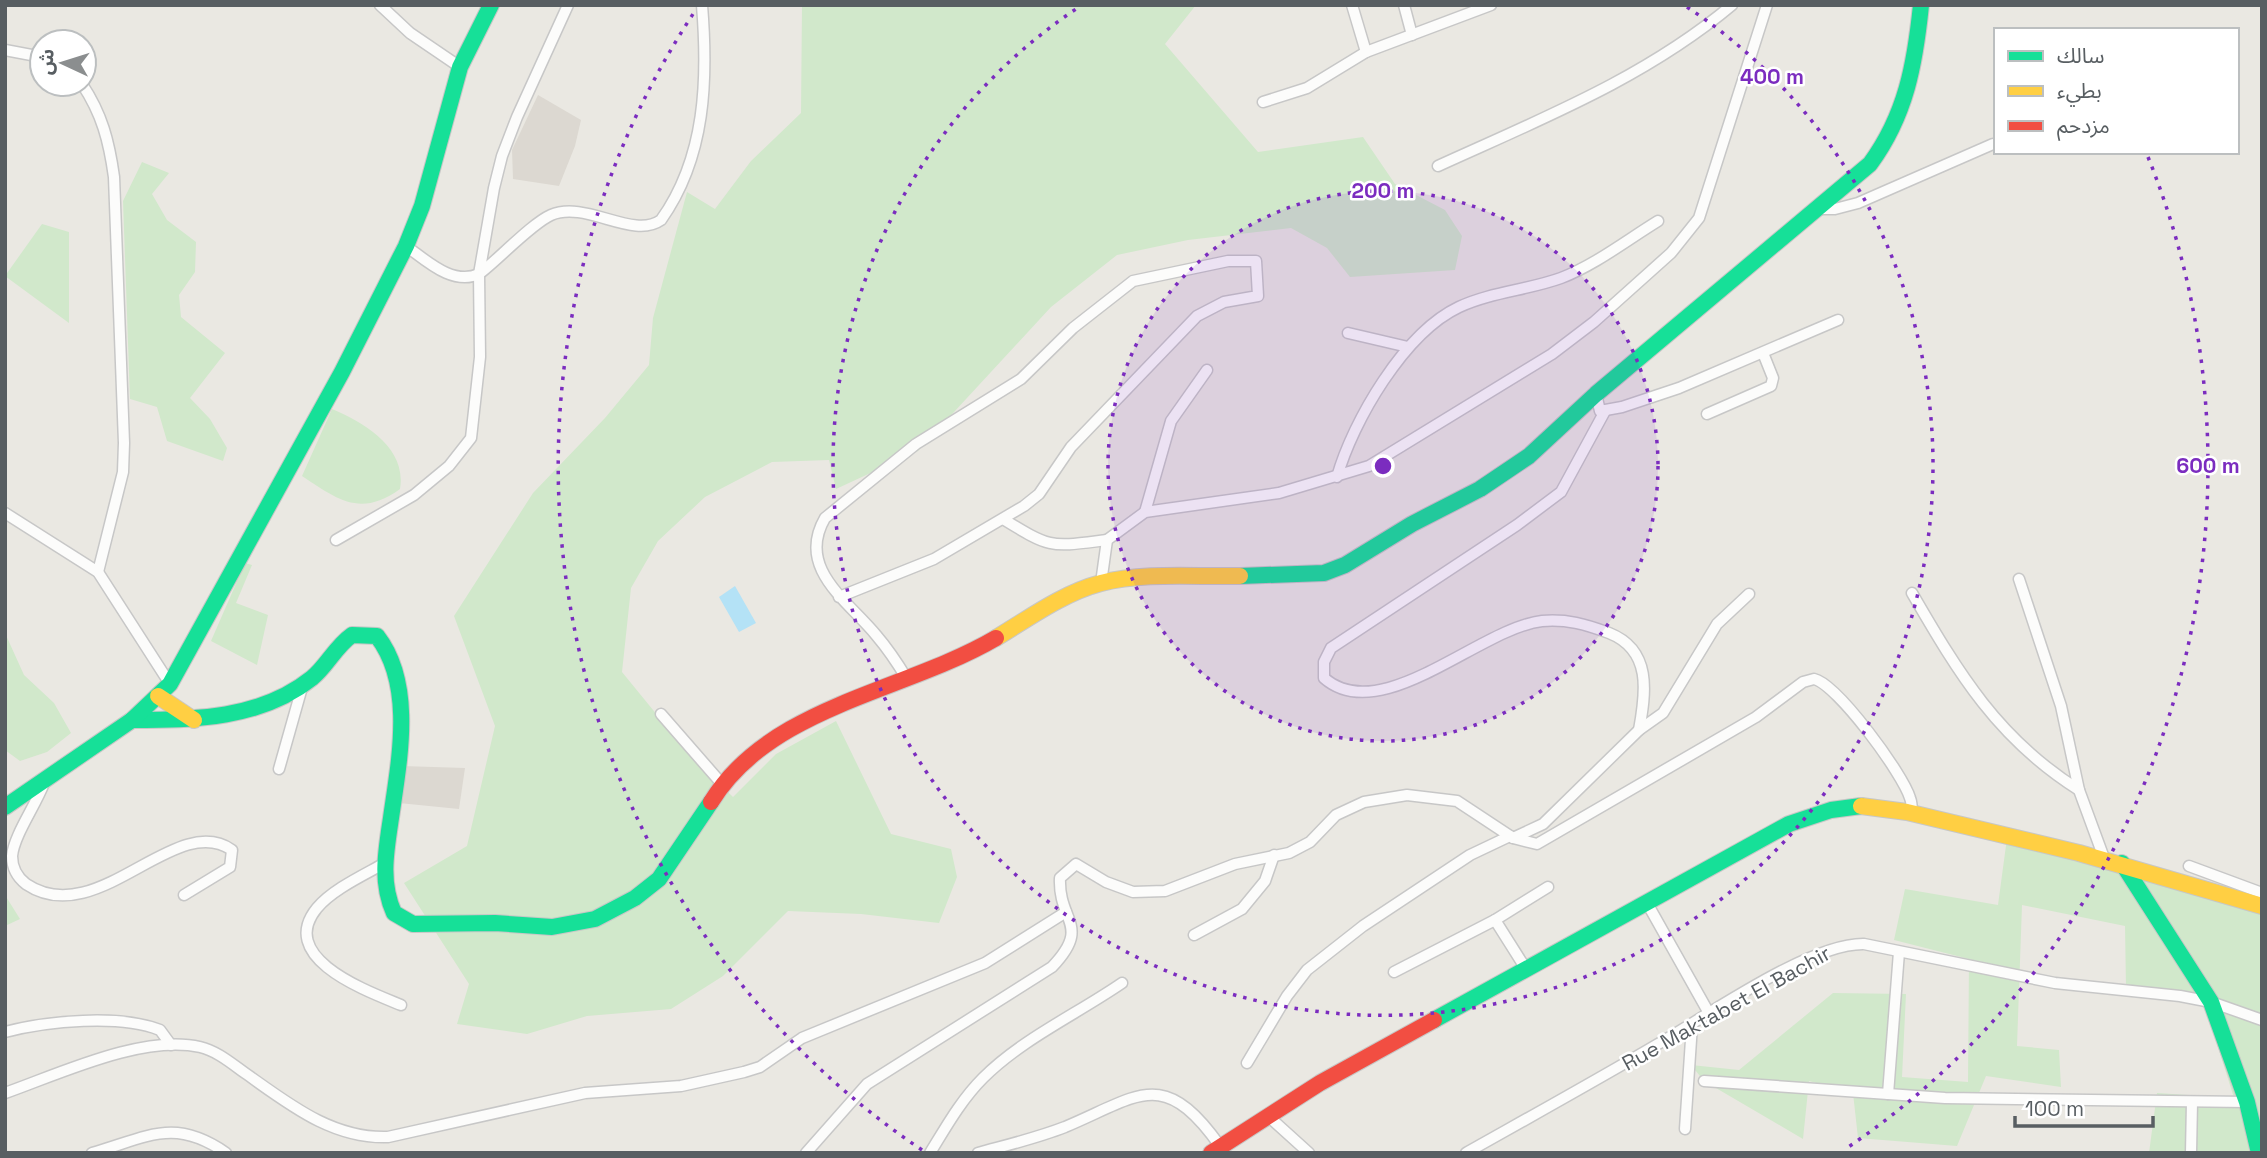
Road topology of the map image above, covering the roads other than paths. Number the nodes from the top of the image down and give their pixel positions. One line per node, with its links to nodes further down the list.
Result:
1 (380, 5): 16 (street)
2 (491, 5): 16 (street)
3 (568, 5): 24 (street)
4 (702, 5): 24 (street)
5 (1352, 5): 14 (street)
6 (1404, 5): 12 (street)
7 (1492, 5): 11 (street)
8 (1732, 5): 20 (street)
9 (1767, 5): 33 (street)
10 (1921, 5): 21 (street)
11 (1468, 10): 12 (street)
12 (1412, 35): 14 (street)
13 (5, 50): 15 (street)
14 (1366, 52): 18 (street)
15 (28, 54)
16 (460, 67): 23 (street)
17 (92, 98): 39 (street)
18 (1263, 102)
19 (1993, 144): 21 (street)
20 (1438, 166)
21 (1818, 209): 30 (street)
22 (1658, 221): 27 (street)
23 (406, 246): 24 (street); 47 (street)
24 (479, 274): 37 (street)
25 (1838, 320): 28 (street)
26 (1348, 333): 27 (street)
27 (1408, 347): 33 (street)
28 (1763, 353): 31 (street); 32 (street)
29 (1208, 370): 34 (street)
30 (1596, 394): 31 (street); 41 (street)
31 (1605, 411): 51 (street)
32 (1707, 414)
33 (1337, 477): 34 (street)
34 (1144, 512): 38 (street)
35 (5, 513): 39 (street)
36 (1003, 519): 38 (street); 44 (street); 44 (street)
37 (336, 540)
38 (1107, 540): 41 (street)
39 (98, 572): 47 (street)
40 (2019, 579): 55 (street)
41 (1101, 583): 45 (street)
42 (1912, 593): 55 (street)
43 (1749, 594): 51 (street)
44 (839, 597): 45 (street)
45 (907, 679): 54 (street)
46 (303, 684): 50 (street); 52 (street); 61 (street)
47 (164, 690): 49 (street); 50 (street)
48 (661, 714): 54 (street)
49 (132, 720): 50 (street); 53 (street)
50 (194, 720)
51 (1639, 730): 58 (street)
52 (279, 769)
53 (44, 783): 56 (street); 66 (street)
54 (722, 784): 61 (street)
55 (2079, 790): 60 (street)
56 (5, 807)
57 (1912, 814): 58 (street); 60 (street); 67 (street)
58 (1511, 837): 59 (street); 83 (street)
59 (1274, 856): 69 (street); 71 (street)
60 (2104, 858): 62 (street)
61 (385, 863): 77 (street)
62 (2122, 863): 63 (street); 76 (street)
63 (2193, 881): 65 (street); 68 (street)
64 (1548, 887): 70 (street)
65 (2262, 892)
66 (184, 895)
67 (1647, 903): 73 (street); 78 (street)
68 (2262, 906)
69 (1066, 912): 82 (street); 94 (street)
70 (1495, 920): 73 (street); 74 (street)
71 (1194, 936)
72 (1899, 952): 76 (street, Rue Maktabet El Bachir); 78 (street, Rue Maktabet El Bachir); 86 (street)
73 (1526, 968): 89 (street)
74 (1394, 972)
75 (1122, 984): 95 (street)
76 (2211, 1002): 79 (street, Rue Maktabet El Bachir); 88 (street)
77 (401, 1005)
78 (1710, 1015): 80 (street, Rue Maktabet El Bachir)
79 (2262, 1020)
80 (1692, 1025): 90 (street); 98 (street, Rue Maktabet El Bachir)
81 (5, 1032): 82 (street)
82 (172, 1045): 85 (street)
83 (1247, 1063)
84 (1704, 1081): 86 (street)
85 (5, 1093)
86 (1888, 1094): 87 (street)
87 (2192, 1102): 88 (street); 99 (street)
88 (2247, 1102): 100 (street)
89 (1267, 1115): 91 (street); 97 (street)
90 (1685, 1129)
91 (1216, 1149): 96 (street)
92 (92, 1153): 93 (street)
93 (226, 1153)
94 (806, 1153)
95 (930, 1153)
96 (978, 1153)
97 (1309, 1153)
98 (1466, 1153)
99 (2191, 1153)
100 (2259, 1153)

